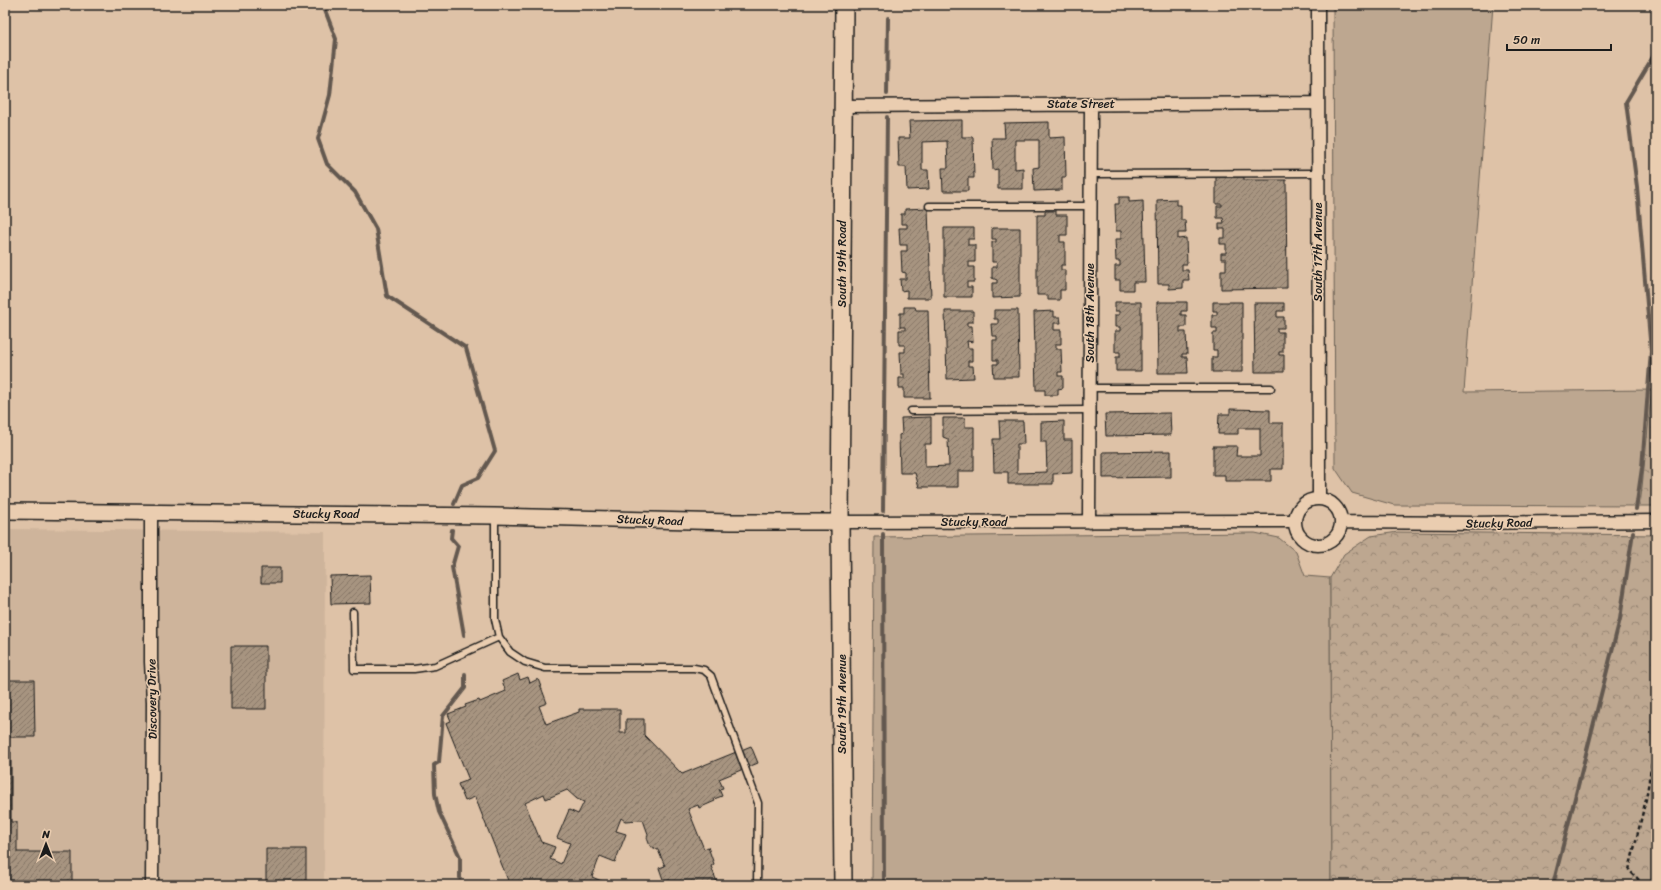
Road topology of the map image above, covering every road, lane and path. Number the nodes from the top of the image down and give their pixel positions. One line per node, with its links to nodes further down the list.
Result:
1 (844, 5): 5 (main road, South 19th Road)
2 (1318, 5): 3 (street, South 17th Avenue)
3 (1318, 103): 4 (street, State Street); 6 (street, South 17th Avenue)
4 (1091, 104): 5 (street, State Street); 7 (street, South 18th Avenue)
5 (843, 106): 20 (main road, South 19th Road)
6 (1318, 173): 7 (lane); 14 (street, South 17th Avenue)
7 (1091, 174): 9 (street, South 18th Avenue)
8 (929, 206): 9 (lane)
9 (1090, 206): 10 (street, South 18th Avenue)
10 (1090, 388): 11 (lane); 12 (street, South 18th Avenue)
11 (1271, 388)
12 (1090, 410): 13 (lane); 21 (street, South 18th Avenue)
13 (911, 411)
14 (1318, 498): 18 (street); 22 (street)
15 (5, 511): 16 (street, Stucky Road)
16 (151, 513): 17 (street, Stucky Road); 26 (street, Discovery Drive)
17 (494, 516): 20 (street, Stucky Road); 24 (lane)
18 (1294, 521): 21 (street, Stucky Road); 22 (street)
19 (1656, 521): 22 (street, Stucky Road)
20 (840, 522): 21 (street, Stucky Road); 28 (main road, South 19th Avenue)
21 (1089, 522)
22 (1342, 522)
23 (353, 612): 24 (lane)
24 (499, 637): 27 (lane)
25 (1656, 738): 29 (path)
26 (152, 885)
27 (757, 885)
28 (843, 885)
29 (1644, 885)

